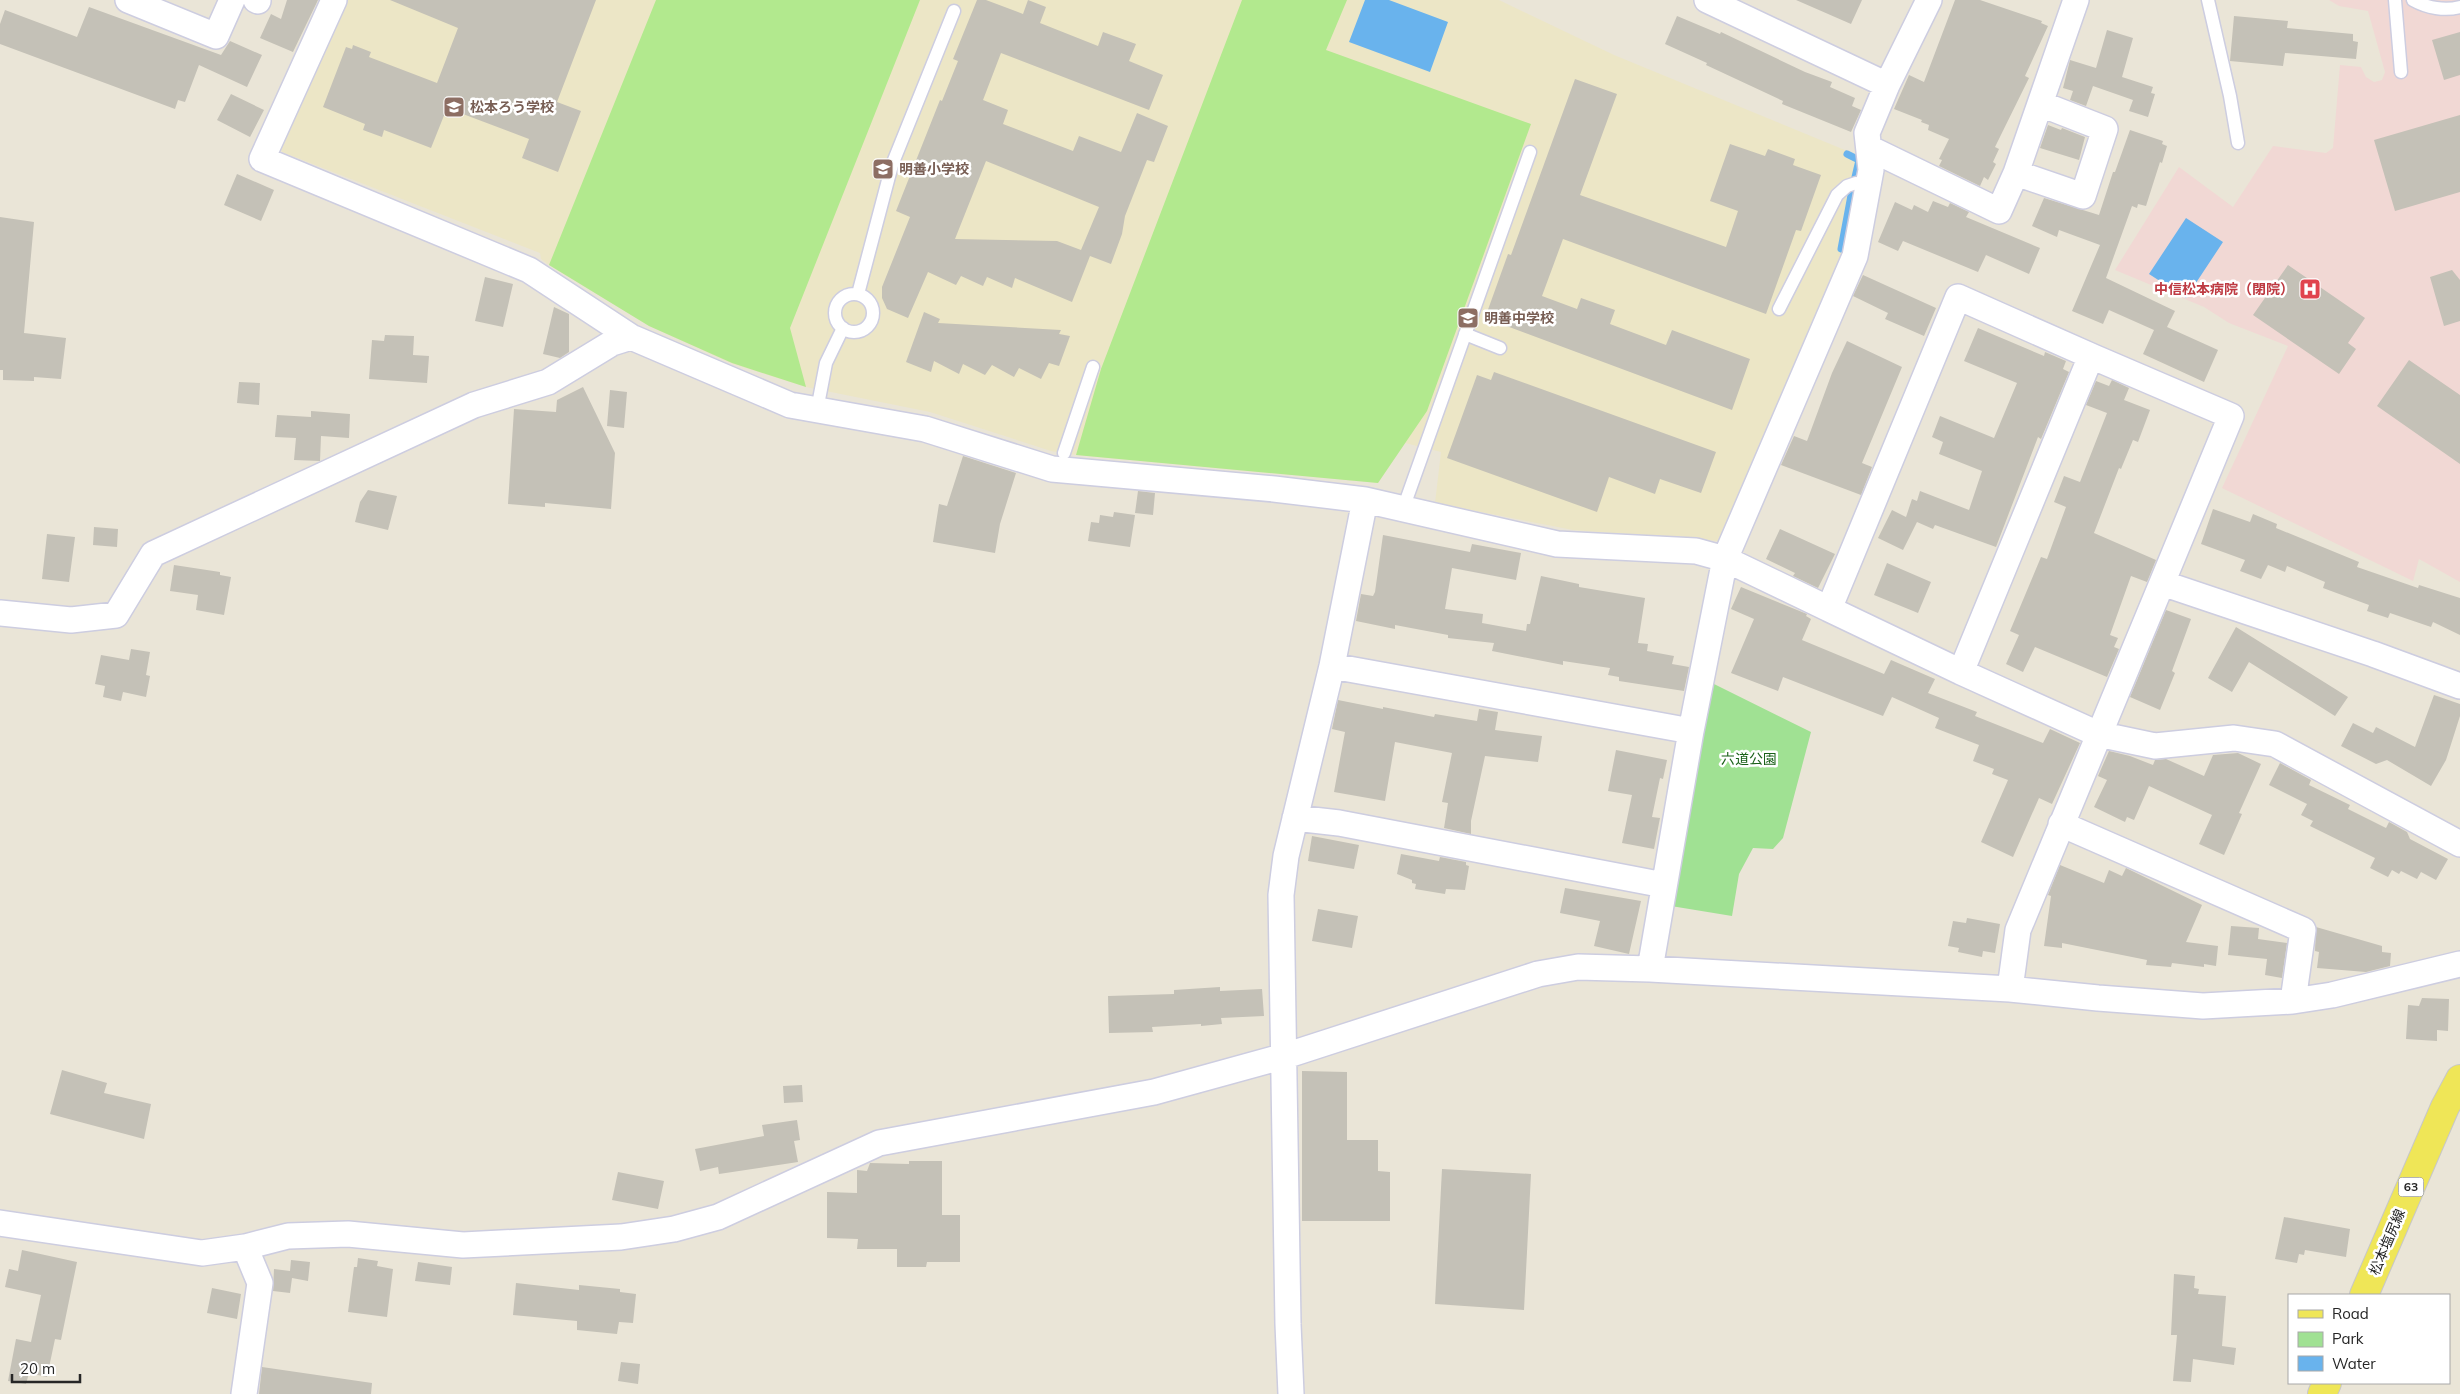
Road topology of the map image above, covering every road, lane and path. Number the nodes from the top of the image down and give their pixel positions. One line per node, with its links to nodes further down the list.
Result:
1 (232, 0): 9 (street)
2 (334, 0): 24 (street)
3 (1707, 0): 13 (street)
4 (1928, 0): 13 (street)
5 (2076, 0): 14 (street)
6 (2208, 0): 15 (lane)
7 (2395, 0): 12 (lane)
8 (2414, 0): 10 (lane)
9 (131, 1)
10 (2460, 7)
11 (954, 11): 20 (lane)
12 (2401, 72)
13 (1887, 85): 16 (street)
14 (2041, 104): 18 (street); 18 (street)
15 (2238, 143)
16 (1869, 148): 18 (street); 19 (street)
17 (1530, 152): 23 (lane)
18 (2016, 173)
19 (1863, 182): 21 (lane); 32 (street)
20 (858, 294): 22 (lane); 22 (lane)
21 (1779, 309)
22 (843, 328): 28 (lane)
23 (1465, 334): 25 (lane); 31 (lane)
24 (631, 337): 28 (street); 35 (street)
25 (1500, 348)
26 (2091, 356): 33 (street); 34 (street); 37 (street)
27 (1094, 368): 29 (lane)
28 (818, 410): 29 (street)
29 (1062, 461): 30 (street)
30 (1366, 500): 31 (street); 36 (street)
31 (1403, 509): 32 (street)
32 (1725, 559): 34 (street); 39 (street)
33 (2162, 583): 38 (street); 40 (street)
34 (1829, 609): 37 (street)
35 (0, 613)
36 (1332, 666): 39 (street); 41 (street)
37 (1961, 672): 40 (street)
38 (2460, 686)
39 (1691, 731): 44 (street)
40 (2098, 734): 42 (street); 43 (street)
41 (1295, 818): 44 (street); 49 (street)
42 (2061, 824): 47 (street); 48 (street)
43 (2458, 837)
44 (1664, 885): 46 (street)
45 (2460, 964): 48 (street)
46 (1650, 969): 47 (street); 49 (street)
47 (2010, 989): 48 (street)
48 (2293, 1002)
49 (1285, 1056): 52 (street); 55 (street)
50 (2460, 1080): 53 (main road, 松本塩尻線 / 63)
51 (0, 1223): 52 (street)
52 (245, 1247): 54 (street)
53 (2364, 1294)
54 (244, 1394)
55 (1291, 1394)

